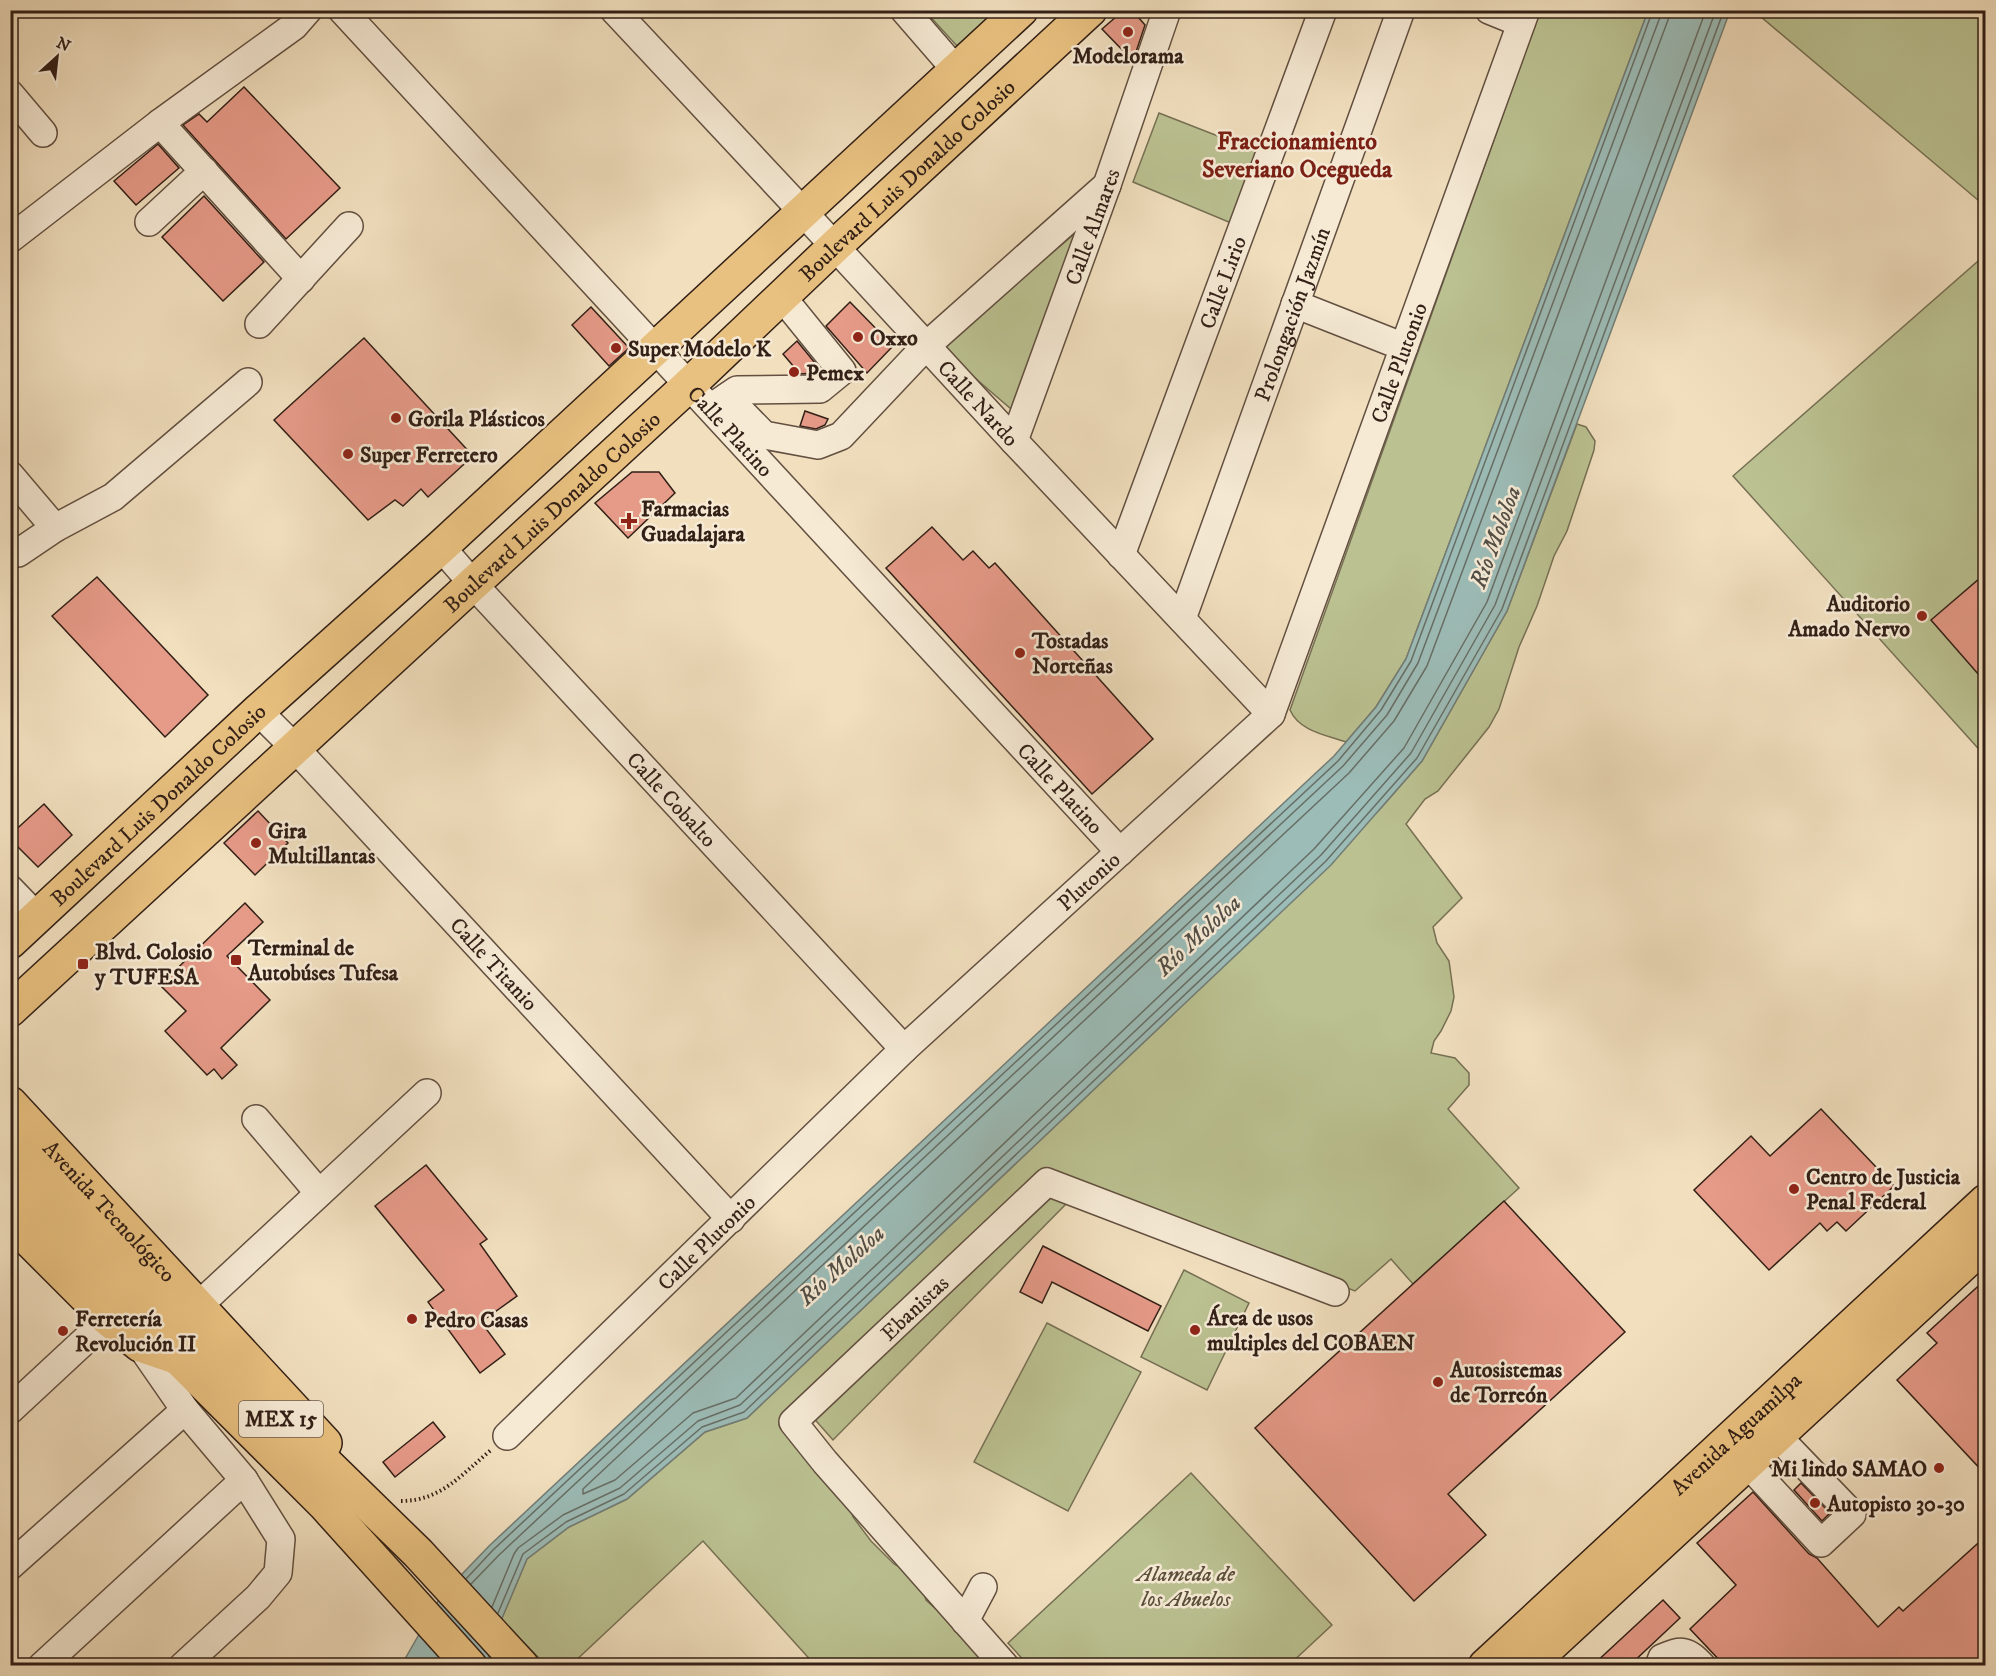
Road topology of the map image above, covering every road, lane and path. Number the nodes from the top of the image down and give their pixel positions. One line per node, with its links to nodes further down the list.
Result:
1 (308, 10): 14 (street)
2 (342, 10): 29 (street, Calle Platino)
3 (614, 10): 18 (street, Calle Nardo)
4 (904, 10): 12 (street)
5 (1021, 10): 12 (main road, Boulevard Luis Donaldo Colosio)
6 (1090, 10): 22 (main road, Boulevard Luis Donaldo Colosio)
7 (1167, 10): 17 (street, Calle Almares)
8 (1323, 10): 38 (street, Calle Lirio)
9 (1401, 10): 25 (street, Prolongación Jazmín)
10 (1489, 10): 11 (street)
11 (1524, 17): 28 (street, Calle Plutonio)
12 (956, 70): 18 (main road, Boulevard Luis Donaldo Colosio)
13 (10, 94): 15 (street)
14 (160, 123): 16 (street); 21 (street)
15 (43, 133)
16 (204, 171): 19 (street); 23 (street)
17 (1107, 185): 27 (street); 33 (street, Calle Almares)
18 (803, 212): 22 (street, Calle Nardo); 29 (main road, Boulevard Luis Donaldo Colosio)
19 (149, 222)
20 (349, 226): 23 (street)
21 (10, 239)
22 (835, 246): 24 (main road, Boulevard Luis Donaldo Colosio); 27 (street, Calle Nardo)
23 (301, 279): 26 (street)
24 (782, 297): 31 (main road, Boulevard Luis Donaldo Colosio); 32 (street)
25 (1295, 304): 28 (street); 40 (street, Prolongación Jazmín)
26 (259, 324)
27 (926, 346): 32 (street); 33 (street, Calle Nardo)
28 (1404, 347): 42 (street, Calle Plutonio)
29 (656, 348): 31 (street, Calle Platino); 36 (main road, Boulevard Luis Donaldo Colosio)
30 (248, 382): 35 (street)
31 (690, 384): 32 (street, Calle Platino); 39 (main road, Boulevard Luis Donaldo Colosio)
32 (719, 402): 45 (street, Calle Platino)
33 (1014, 441): 38 (street, Calle Nardo)
34 (10, 475): 35 (street)
35 (55, 528): 37 (street)
36 (441, 547): 39 (street, Calle Cobalto); 41 (main road, Boulevard Luis Donaldo Colosio)
37 (10, 554)
38 (1121, 555): 40 (street, Calle Nardo)
39 (473, 584): 43 (main road, Boulevard Luis Donaldo Colosio); 51 (street, Calle Cobalto)
40 (1182, 619): 42 (street, Calle Nardo)
41 (258, 711): 43 (street, Calle Titanio); 44 (main road, Boulevard Luis Donaldo Colosio)
42 (1272, 714): 45 (street, Plutonio)
43 (294, 747): 46 (main road, Boulevard Luis Donaldo Colosio); 59 (street, Calle Titanio)
44 (125, 835): 46 (main road); 48 (main road, Boulevard Luis Donaldo Colosio)
45 (1120, 852): 51 (street, Plutonio)
46 (158, 874): 50 (main road, Boulevard Luis Donaldo Colosio)
47 (10, 889): 48 (street)
48 (37, 917): 49 (main road, Boulevard Luis Donaldo Colosio)
49 (10, 942)
50 (10, 1010)
51 (904, 1049): 59 (street, Calle Plutonio)
52 (426, 1093): 57 (street)
53 (10, 1103): 63 (main road, Avenida Tecnológico)
54 (256, 1119): 57 (street)
55 (10, 1143): 73 (main road, Avenida Tecnológico / MEX 15)
56 (10, 1179): 66 (main road, MEX 15)
57 (319, 1193): 63 (street)
58 (1986, 1201): 78 (main road, Avenida Aguamilpa)
59 (730, 1219): 69 (street, Calle Plutonio)
60 (10, 1221): 64 (main road)
61 (1986, 1243): 70 (main road, Avenida Aguamilpa)
62 (1335, 1292): 76 (street, Ebanistas)
63 (199, 1305): 73 (main road, Avenida Tecnológico)
64 (108, 1319): 65 (main road); 67 (street)
65 (140, 1345): 66 (main road); 68 (street)
66 (178, 1358): 81 (main road, MEX 15)
67 (10, 1410)
68 (185, 1410): 72 (street); 74 (street)
69 (507, 1436)
70 (1777, 1436): 71 (main road, Avenida Aguamilpa); 71 (street)
71 (1747, 1463): 78 (main road, Avenida Aguamilpa)
72 (244, 1480): 77 (street); 80 (street)
73 (373, 1510): 79 (main road, Avenida Tecnológico / MEX 15)
74 (10, 1566)
75 (983, 1587): 76 (street)
76 (965, 1621): 82 (street, Ebanistas)
77 (194, 1661)
78 (1515, 1661)
79 (519, 1662)
80 (42, 1665)
81 (470, 1665)
82 (1005, 1665)
83 (1659, 1665): 84 (street)
84 (1702, 1665)

